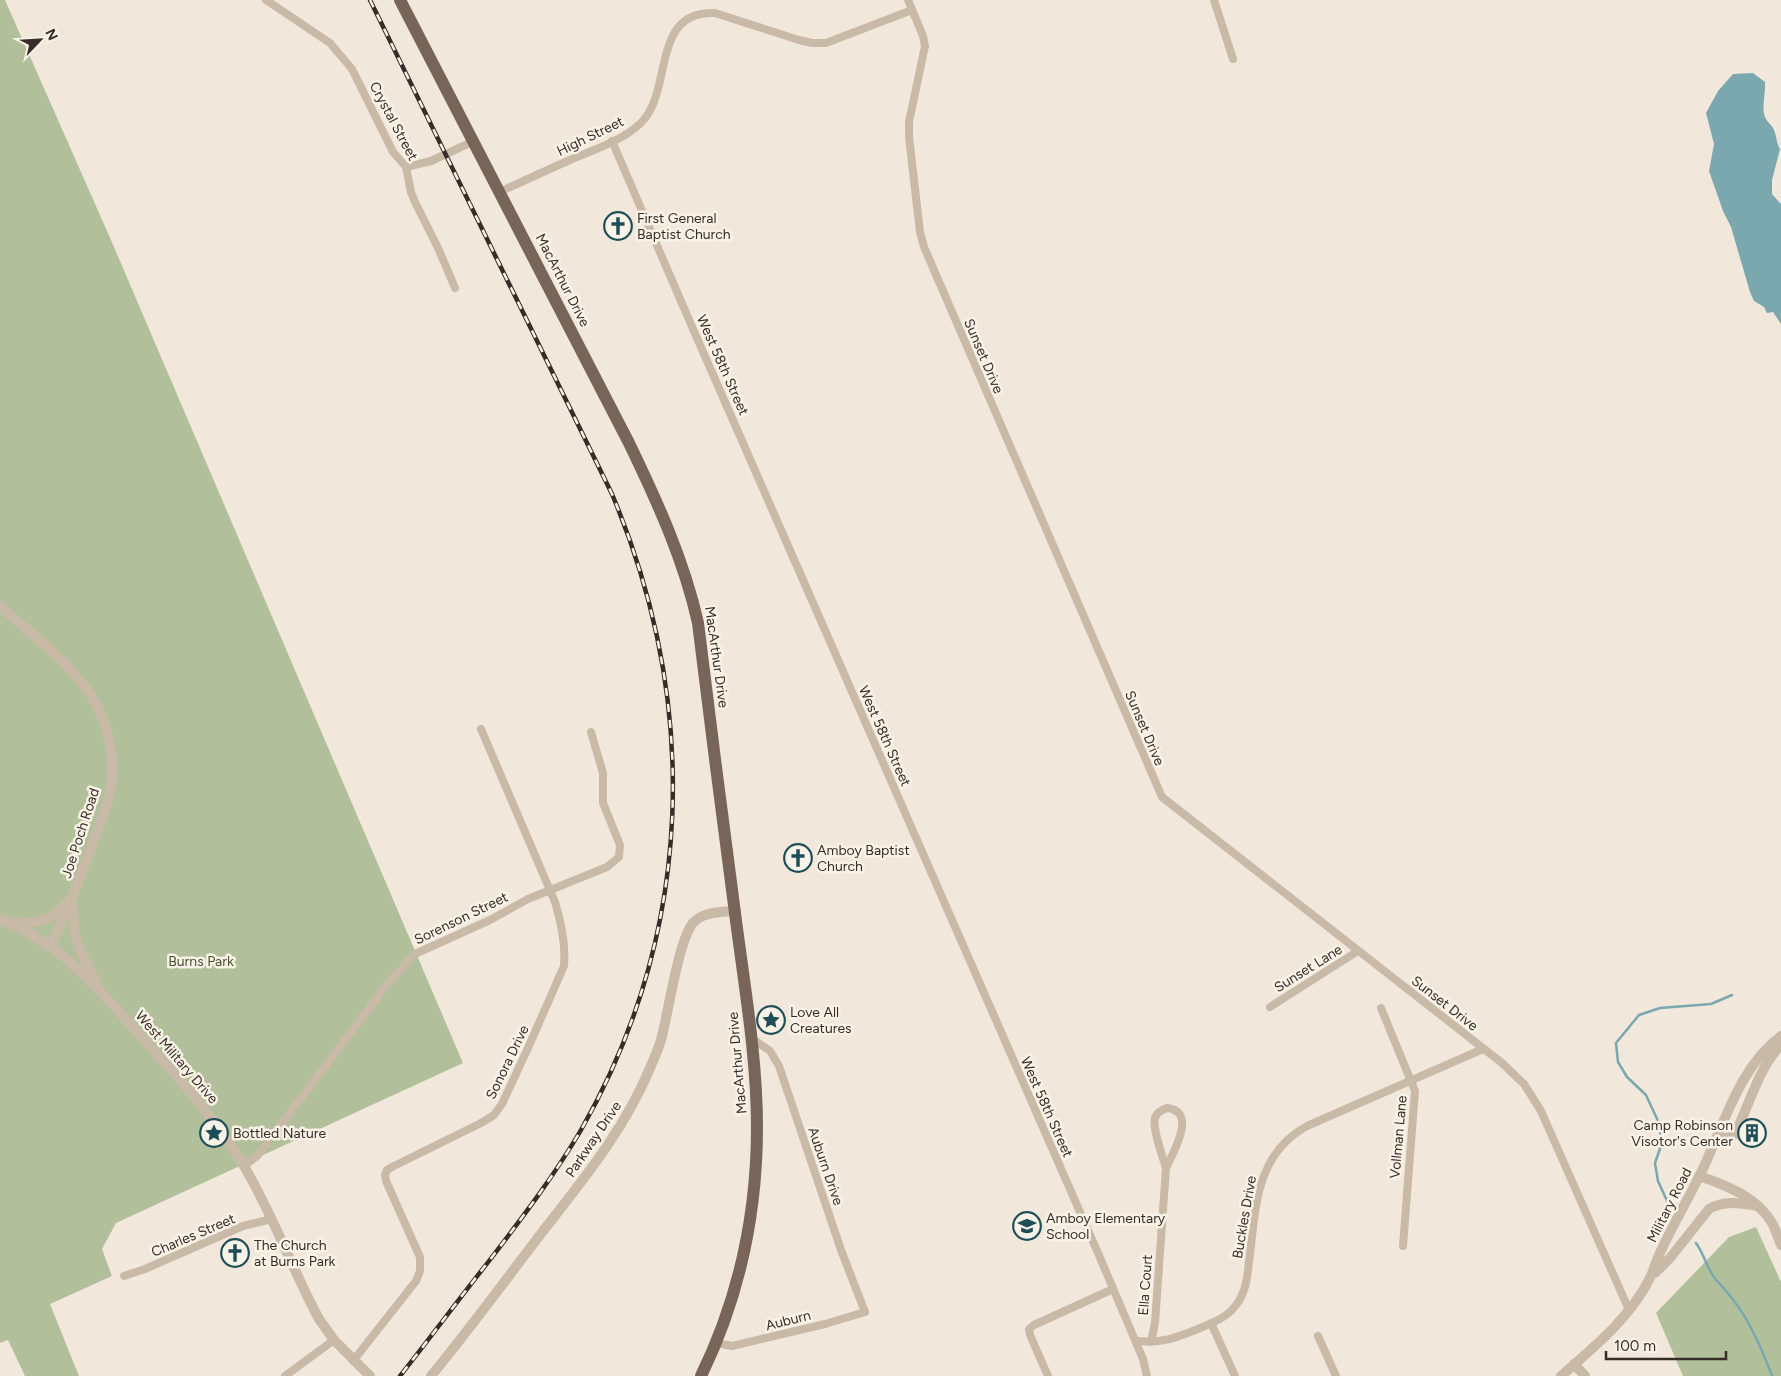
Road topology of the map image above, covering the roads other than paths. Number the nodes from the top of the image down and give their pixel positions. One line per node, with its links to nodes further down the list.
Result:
1 (266, 0): 9 (street, Crystal Street)
2 (400, 0): 8 (main road, MacArthur Drive)
3 (908, 0): 5 (street, Sunset Drive)
4 (1214, 0): 6 (street)
5 (912, 10): 7 (street, High Street); 20 (street, Sunset Drive)
6 (1233, 59)
7 (612, 141): 10 (street, High Street); 39 (street, West 58th Street)
8 (474, 142): 9 (street); 10 (main road, MacArthur Drive)
9 (406, 167): 11 (street, Crystal Street)
10 (500, 191): 17 (main road, MacArthur Drive)
11 (455, 288)
12 (0, 606): 16 (street, Joe Poch Road)
13 (481, 729): 15 (street, Sonora Drive)
14 (591, 732): 15 (street, Sorenson Street)
15 (550, 890): 30 (street, Sorenson Street); 48 (street, Sonora Drive)
16 (72, 900): 18 (street, Joe Poch Road); 19 (street, Joe Poch Road); 21 (street, Joe Poch Road)
17 (734, 911): 25 (main road, MacArthur Drive); 52 (street, Parkway Drive)
18 (3, 921): 19 (street, West Military Drive)
19 (51, 946): 21 (street, West Military Drive)
20 (1358, 951): 22 (street, Sunset Lane); 27 (street, Sunset Drive)
21 (101, 992): 30 (street, West Military Drive)
22 (1270, 1007)
23 (1381, 1008): 28 (street, Vollman Lane)
24 (1781, 1036): 29 (street, Military Road)
25 (750, 1037): 41 (street, Auburn Drive); 47 (main road, MacArthur Drive)
26 (1781, 1044): 29 (street)
27 (1483, 1049): 28 (street, Buckles Drive); 40 (street, Sunset Drive)
28 (1412, 1081): 36 (street, Vollman Lane); 42 (street, Buckles Drive)
29 (1713, 1143): 32 (street, Military Road)
30 (244, 1166): 34 (street, West Military Drive)
31 (1166, 1168): 31 (street, Ella Court); 46 (street, Ella Court)
32 (1699, 1176): 33 (street); 38 (street, Military Road)
33 (1758, 1206): 35 (street); 38 (street)
34 (272, 1220): 37 (street, Charles Street); 44 (street, West Military Drive)
35 (1781, 1245)
36 (1402, 1246)
37 (124, 1276)
38 (1650, 1278): 40 (street, Military Road)
39 (1113, 1289): 45 (street, West 58th Street); 54 (street)
40 (1629, 1310): 49 (street, Military Road)
41 (865, 1312): 47 (street, Auburn)
42 (1211, 1323): 46 (street, Buckles Drive); 56 (street)
43 (1318, 1336): 57 (street)
44 (334, 1340): 48 (street, West Military Drive); 50 (street)
45 (1136, 1341): 46 (street); 55 (street, West 58th Street)
46 (1151, 1342)
47 (716, 1343): 53 (main road, MacArthur Drive)
48 (353, 1361): 51 (street, West Military Drive)
49 (1574, 1364): 58 (street, Military Road); 59 (street)
50 (285, 1376)
51 (370, 1376)
52 (431, 1376)
53 (701, 1376)
54 (1048, 1376)
55 (1147, 1376)
56 (1235, 1376)
57 (1336, 1376)
58 (1561, 1376)
59 (1585, 1376)

